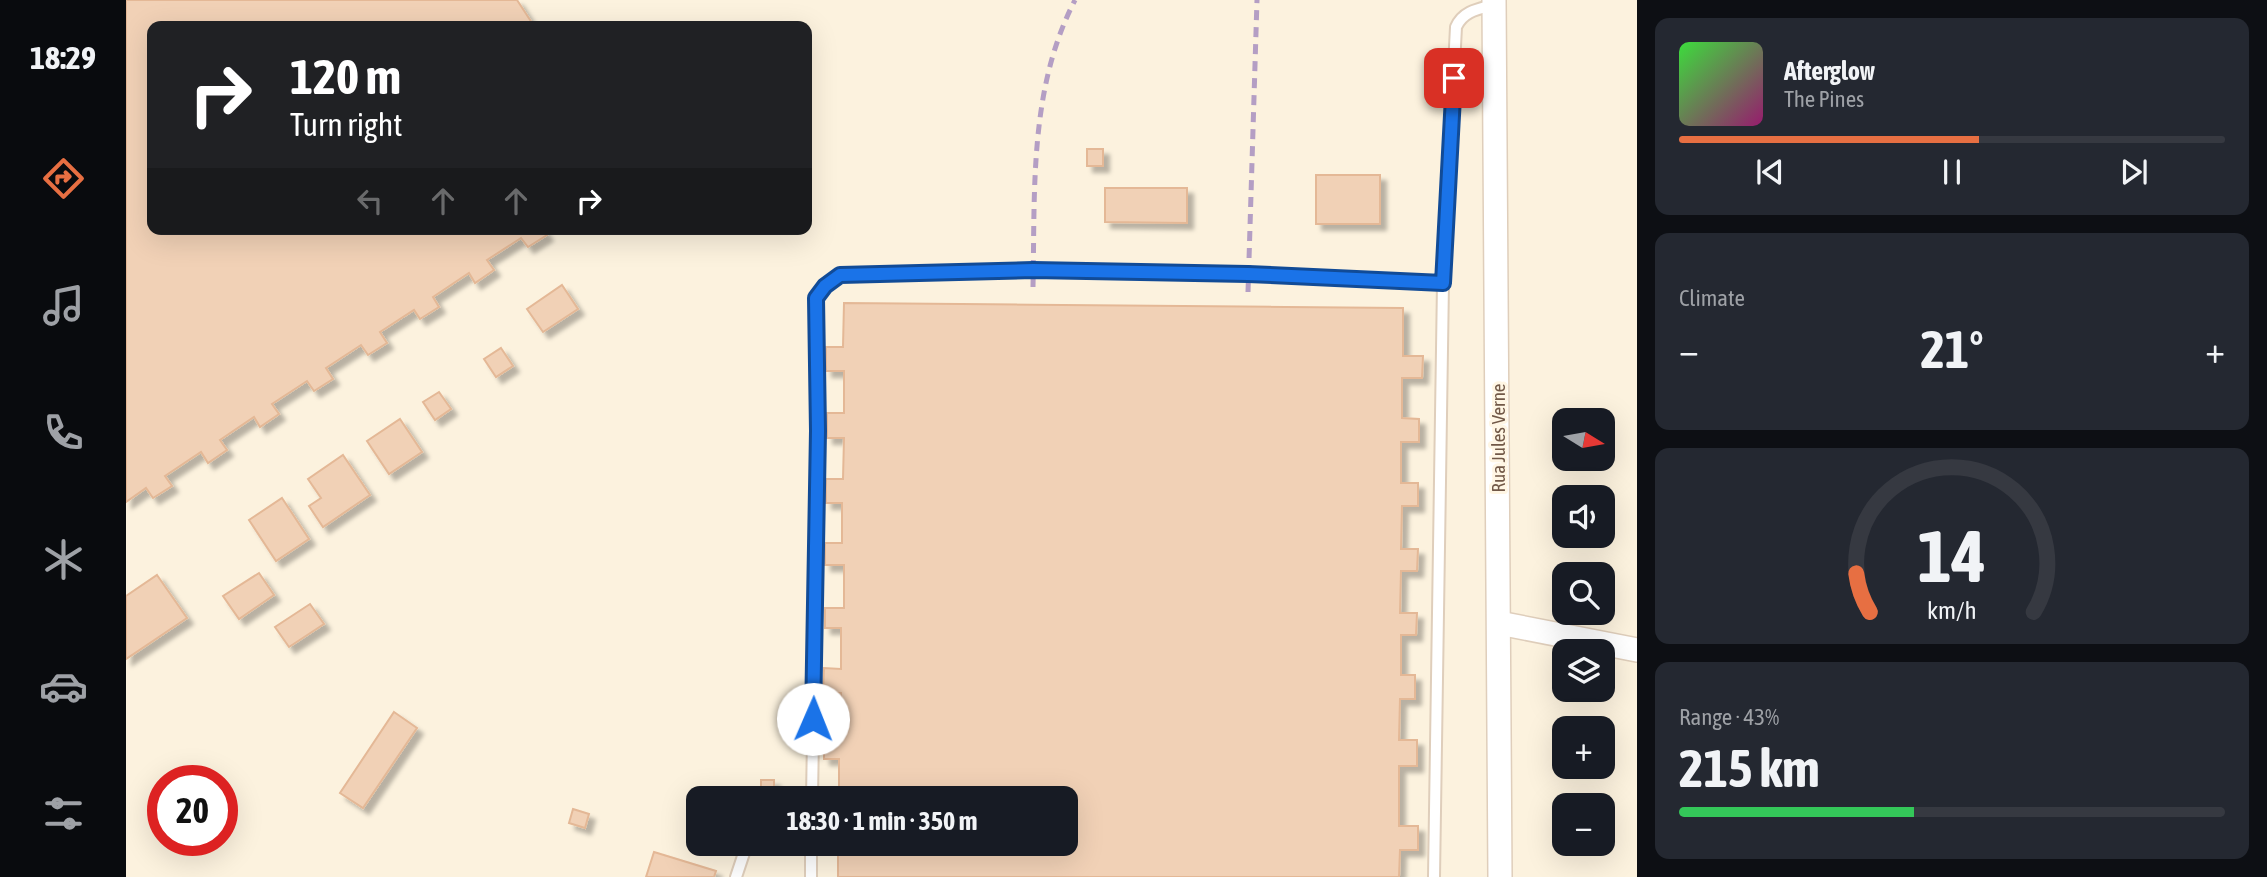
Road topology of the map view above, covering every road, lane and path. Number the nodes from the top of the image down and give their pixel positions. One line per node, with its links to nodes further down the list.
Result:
1 (1494, 3): 2 (lane); 3 (street, Rua Jules Verne)
2 (1443, 283): 5 (lane); 10 (lane)
3 (1500, 623): 4 (street); 11 (street, Rua Jules Verne)
4 (1637, 650)
5 (812, 786)
6 (743, 856): 8 (lane)
7 (811, 856): 9 (lane)
8 (736, 877)
9 (811, 877)
10 (1434, 877)
11 (1500, 877)

